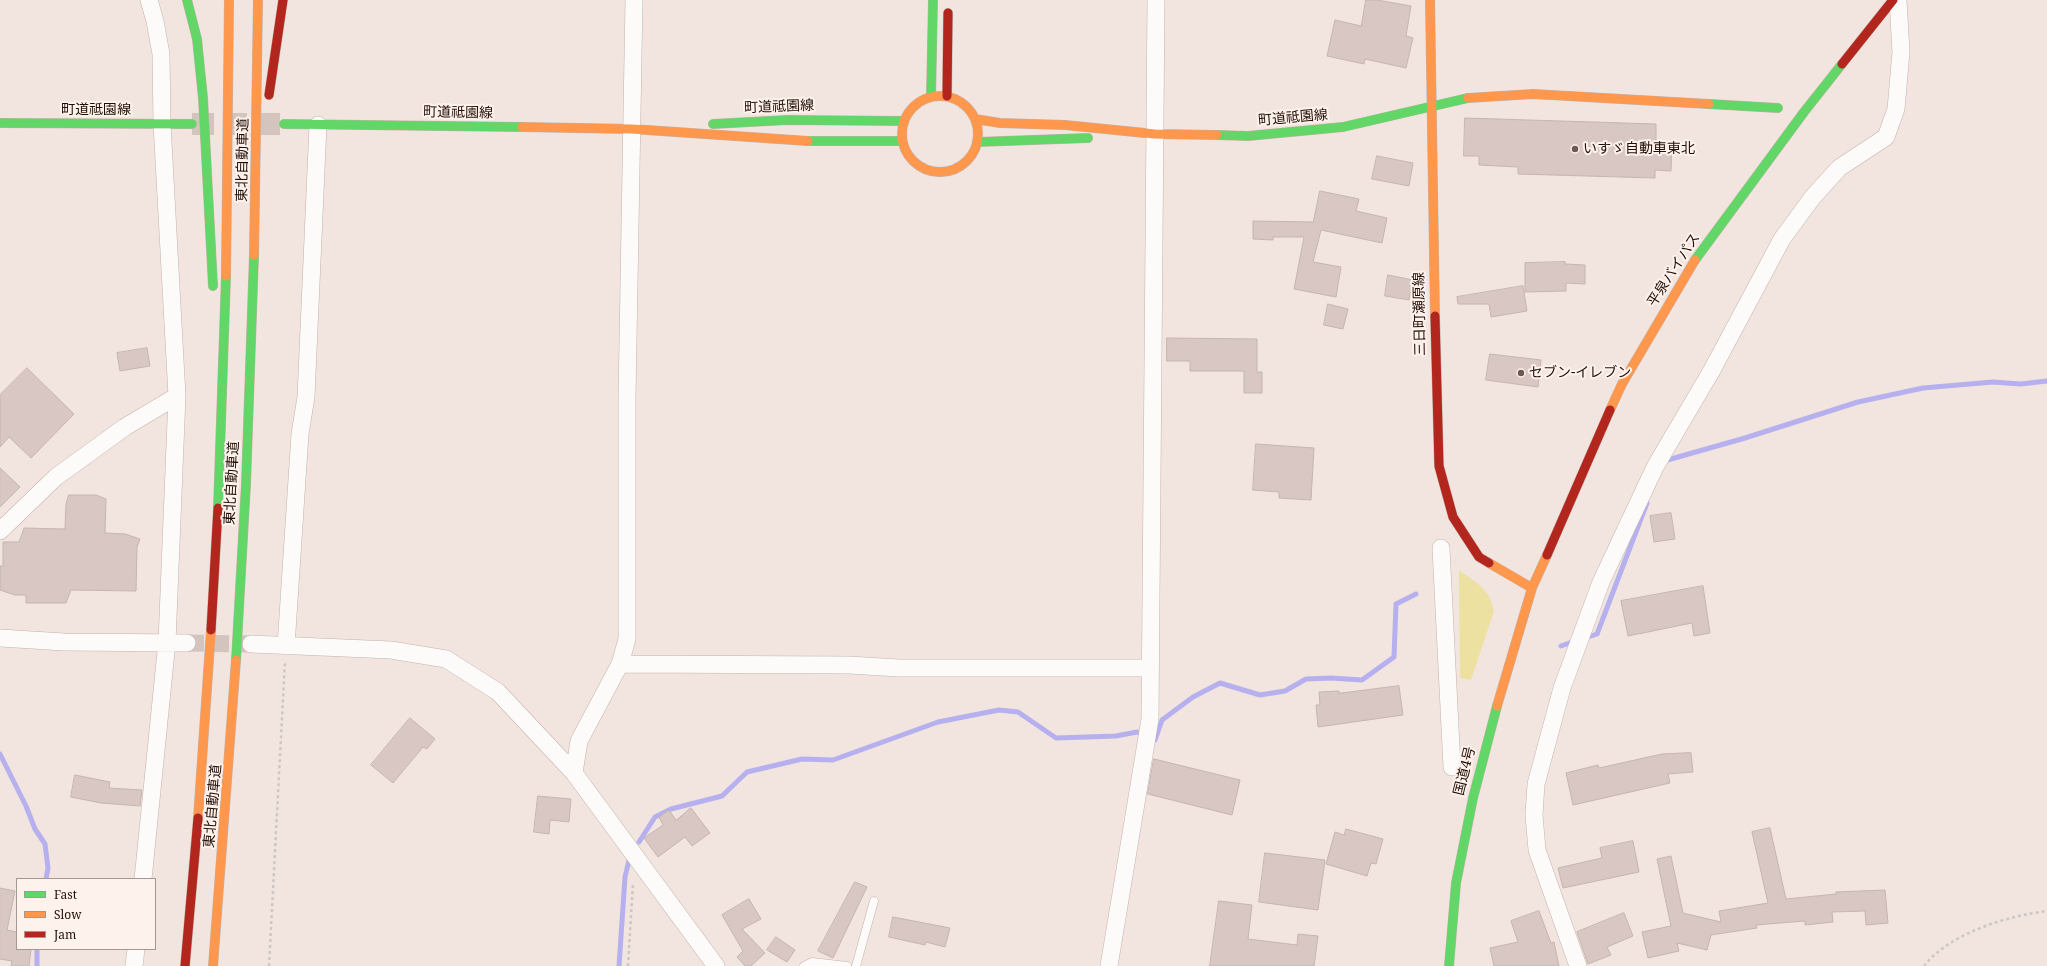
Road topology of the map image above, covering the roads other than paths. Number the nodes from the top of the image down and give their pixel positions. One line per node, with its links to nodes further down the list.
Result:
1 (149, 0): 22 (street)
2 (187, 0): 31 (main road)
3 (229, 0): 34 (main road, 東北自動車道)
4 (258, 0): 30 (main road, 東北自動車道)
5 (283, 0): 15 (main road)
6 (634, 0): 26 (street)
7 (933, 0): 14 (main road)
8 (948, 0): 13 (main road)
9 (1156, 0): 27 (street)
10 (1430, 0): 16 (main road, 三日町瀬原線)
11 (1893, 0): 37 (main road, 平泉バイパス)
12 (1898, 0): 59 (street)
13 (947, 96): 14 (main road); 19 (main road)
14 (931, 97): 20 (main road)
15 (268, 101)
16 (1431, 107): 17 (main road, 町道祗園線); 27 (main road, 町道祗園線); 37 (main road, 三日町瀬原線)
17 (1778, 108)
18 (266, 117): 30 (main road)
19 (975, 119): 27 (main road, 町道祗園線); 29 (main road)
20 (904, 121): 26 (main road, 町道祗園線); 28 (main road)
21 (0, 123): 22 (main road, 町道祗園線)
22 (162, 124): 23 (main road, 町道祗園線); 33 (street)
23 (192, 124)
24 (284, 124): 25 (main road, 町道祗園線)
25 (318, 125): 26 (main road, 町道祗園線); 42 (street)
26 (632, 130): 28 (main road, 町道祗園線); 43 (street)
27 (1155, 134): 29 (main road, 町道祗園線); 44 (street)
28 (902, 141): 29 (main road)
29 (978, 142)
30 (257, 171): 52 (main road, 東北自動車道)
31 (214, 297)
32 (215, 312): 34 (main road)
33 (177, 396): 35 (street); 39 (street)
34 (222, 405): 51 (main road, 東北自動車道)
35 (0, 531)
36 (1441, 548): 45 (street)
37 (1532, 588): 58 (main road, 国道4号)
38 (0, 638): 39 (street)
39 (167, 642): 40 (street); 47 (street)
40 (187, 643)
41 (251, 644): 42 (street)
42 (286, 646): 46 (street)
43 (620, 664): 44 (street); 46 (street)
44 (1149, 668): 57 (street)
45 (1452, 767)
46 (574, 773): 53 (street)
47 (143, 878)
48 (874, 901): 56 (lane)
49 (136, 950): 50 (street)
50 (134, 966)
51 (185, 966)
52 (213, 966)
53 (716, 966)
54 (804, 966): 55 (lane)
55 (847, 966)
56 (856, 966)
57 (1109, 966)
58 (1449, 966)
59 (1578, 966)

